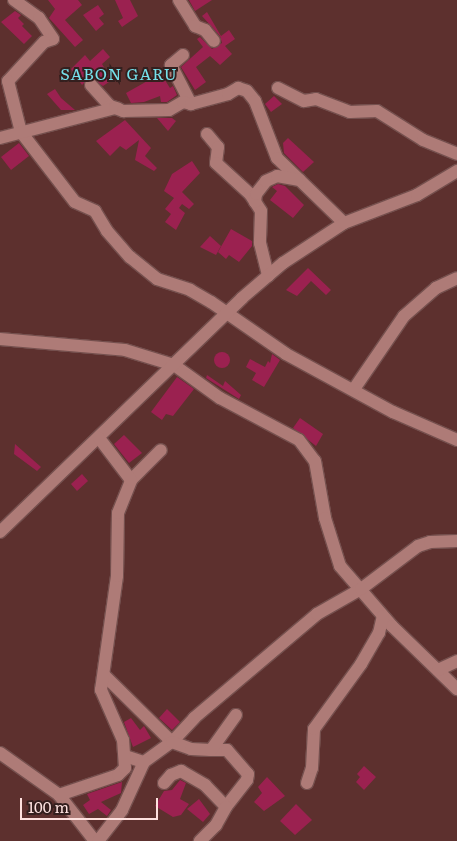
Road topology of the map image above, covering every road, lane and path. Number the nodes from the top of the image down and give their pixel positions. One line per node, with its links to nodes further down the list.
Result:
1 (14, 0): 9 (street)
2 (179, 0): 3 (street)
3 (214, 41)
4 (183, 55): 7 (street)
5 (91, 84): 8 (street)
6 (278, 88): 12 (street)
7 (191, 104): 8 (street); 13 (street)
8 (123, 111): 9 (street)
9 (22, 132): 11 (street); 21 (street)
10 (207, 134): 17 (street)
11 (0, 138)
12 (457, 154)
13 (277, 158): 15 (street); 16 (street)
14 (457, 171): 18 (street)
15 (277, 176): 16 (street); 17 (street)
16 (305, 181): 18 (street)
17 (255, 202): 19 (street)
18 (344, 223): 19 (street)
19 (268, 276): 21 (street)
20 (457, 278): 24 (street)
21 (225, 314): 23 (street); 24 (street)
22 (0, 339): 23 (street)
23 (174, 365): 25 (street); 31 (street)
24 (354, 389): 26 (street)
25 (99, 438): 28 (street); 29 (street)
26 (457, 440)
27 (161, 450): 28 (street)
28 (131, 480): 35 (street)
29 (0, 532)
30 (457, 541): 31 (street)
31 (361, 589): 32 (street); 38 (street)
32 (383, 616): 34 (street); 44 (street)
33 (457, 662): 34 (street)
34 (438, 670): 36 (street)
35 (104, 675): 38 (street); 41 (street)
36 (457, 689)
37 (236, 715): 39 (street)
38 (172, 742): 39 (street); 42 (street)
39 (211, 750): 46 (street)
40 (0, 753): 45 (street)
41 (125, 756): 42 (street); 45 (street)
42 (144, 762): 47 (street)
43 (164, 783): 46 (street)
44 (307, 783)
45 (59, 795): 47 (street)
46 (226, 807): 48 (street)
47 (97, 841)
48 (200, 841)

